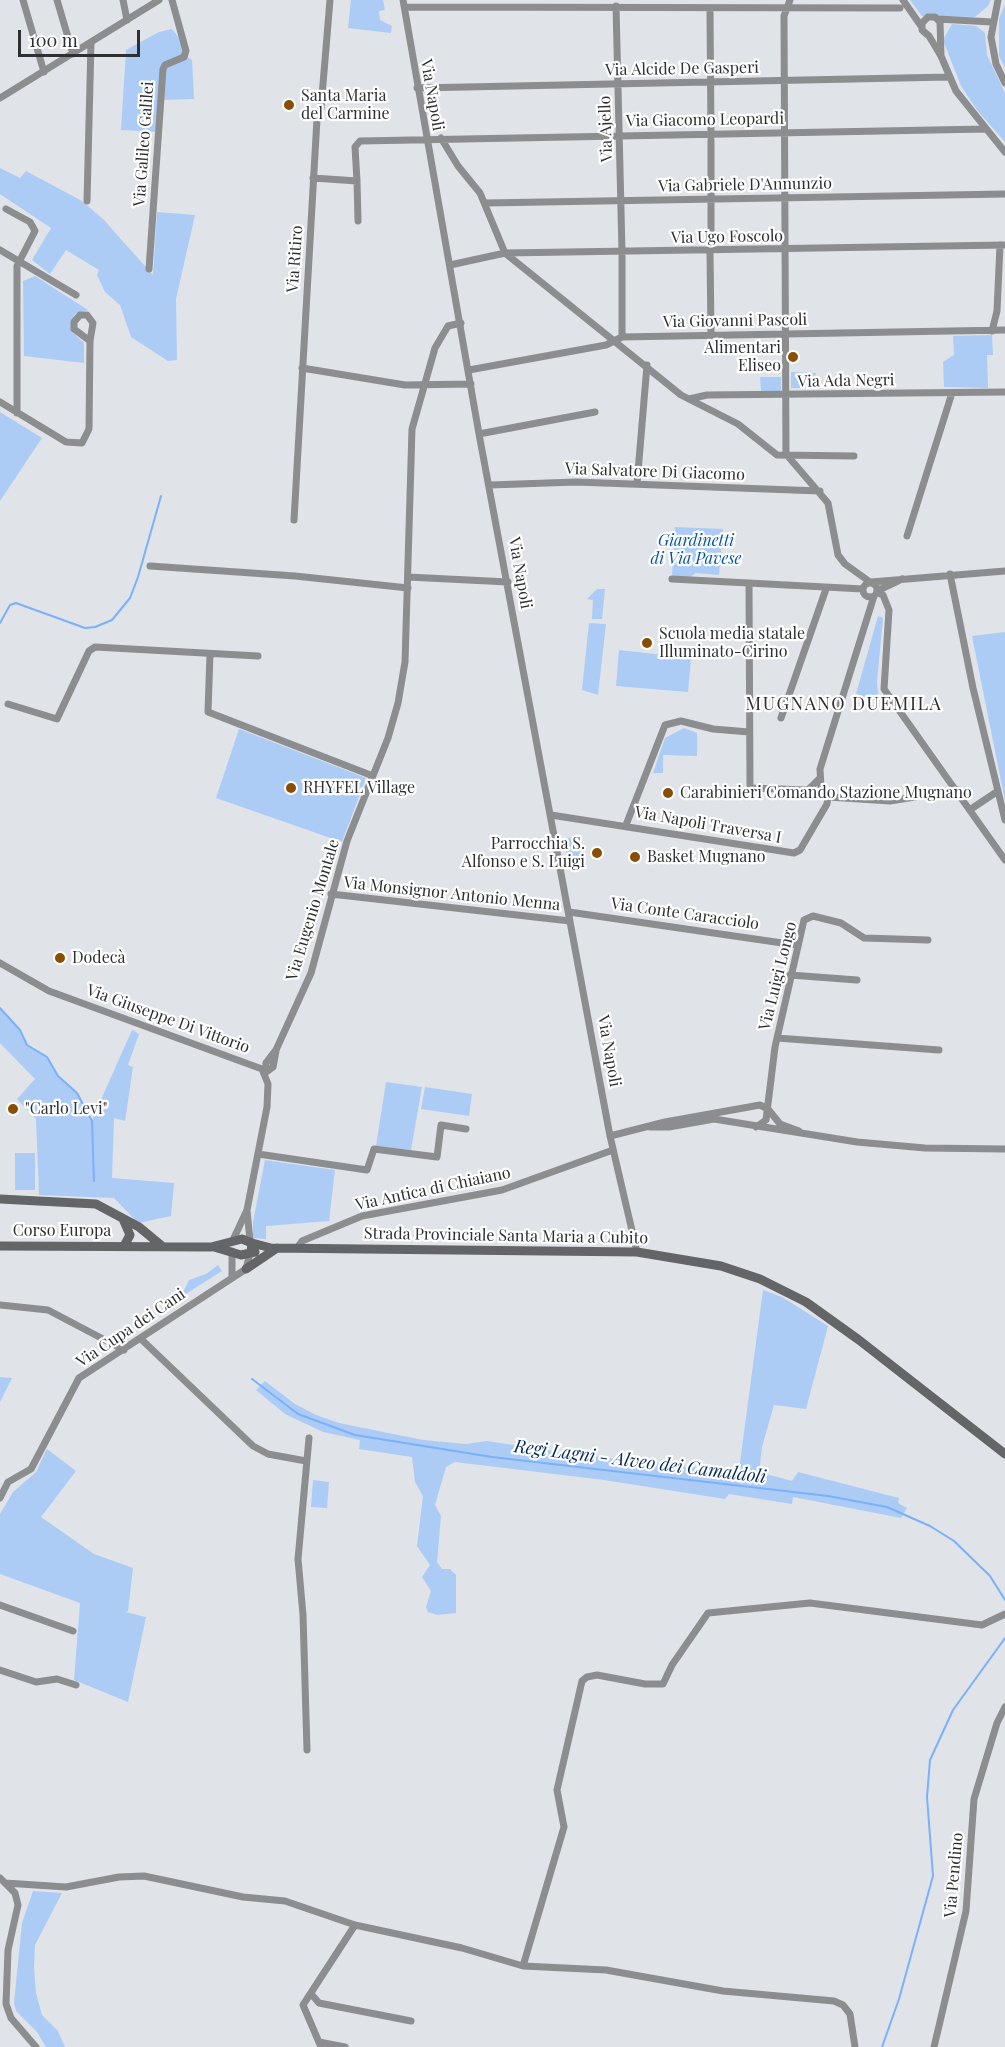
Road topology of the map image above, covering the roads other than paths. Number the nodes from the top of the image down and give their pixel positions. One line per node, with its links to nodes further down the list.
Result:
1 (23, 0): 25 (street)
2 (57, 0): 23 (street)
3 (123, 0): 16 (street)
4 (159, 0): 16 (street)
5 (172, 0): 58 (street, Via Galileo Galilei)
6 (330, 0): 40 (street, Via Ritiro)
7 (790, 0): 13 (street)
8 (903, 0): 19 (street)
9 (998, 0): 18 (street)
10 (404, 4): 11 (street); 31 (street, Via Napoli)
11 (616, 6): 12 (street); 30 (street, Via Ajello)
12 (710, 6): 13 (street); 28 (street)
13 (785, 8): 14 (street); 27 (street)
14 (900, 8)
15 (938, 19): 17 (street); 19 (street); 20 (street)
16 (127, 20): 22 (street)
17 (954, 21): 18 (street); 20 (street)
18 (992, 22): 29 (street)
19 (921, 26): 21 (street)
20 (939, 31): 21 (street); 24 (street)
21 (929, 36): 24 (street)
22 (91, 43): 23 (street); 46 (street)
23 (73, 54): 25 (street)
24 (941, 56): 26 (street)
25 (44, 72): 32 (street)
26 (949, 77): 27 (street, Via Alcide De Gasperi); 33 (street)
27 (784, 80): 28 (street, Via Alcide De Gasperi); 34 (street)
28 (711, 81): 30 (street, Via Alcide De Gasperi); 36 (street)
29 (1005, 83)
30 (618, 84): 31 (street, Via Alcide De Gasperi); 35 (street, Via Ajello)
31 (417, 88): 37 (street, Via Napoli)
32 (0, 98)
33 (986, 129): 34 (street, Via Giacomo Leopardi); 39 (street)
34 (784, 133): 36 (street, Via Giacomo Leopardi); 44 (street)
35 (620, 135): 36 (street, Via Giacomo Leopardi); 38 (street, Via Giacomo Leopardi); 45 (street, Via Ajello)
36 (711, 137): 43 (street)
37 (426, 138): 38 (street, Via Giacomo Leopardi); 41 (street, Via Giacomo Leopardi); 57 (street, Via Napoli)
38 (441, 138): 47 (street)
39 (1005, 152)
40 (313, 178): 41 (street); 69 (street, Via Ritiro)
41 (357, 181): 49 (street)
42 (1005, 194): 44 (street, Via Gabriele D'Annunzio)
43 (711, 198): 44 (street, Via Gabriele D'Annunzio); 45 (street, Via Gabriele D'Annunzio); 51 (street)
44 (784, 198): 53 (street)
45 (621, 200): 47 (street, Via Gabriele D'Annunzio); 55 (street, Via Ajello)
46 (87, 201)
47 (486, 203): 54 (street)
48 (6, 209): 56 (street)
49 (358, 220)
50 (1002, 245): 53 (street, Via Ugo Foscolo); 62 (street)
51 (710, 249): 53 (street, Via Ugo Foscolo); 55 (street, Via Ugo Foscolo); 63 (street)
52 (0, 250): 56 (street)
53 (785, 250): 64 (street)
54 (505, 253): 55 (street, Via Ugo Foscolo); 57 (street, Via Ugo Foscolo); 67 (street)
55 (622, 254): 65 (street, Via Ajello)
56 (18, 261): 59 (street); 79 (street)
57 (450, 265): 60 (street, Via Napoli)
58 (149, 269)
59 (76, 295)
60 (461, 323): 70 (street, Via Napoli); 72 (street, Via Eugenio Montale)
61 (1005, 330): 62 (street, Via Giovanni Pascoli)
62 (992, 331): 64 (street, Via Giovanni Pascoli)
63 (711, 334): 64 (street, Via Giovanni Pascoli); 65 (street, Via Giovanni Pascoli)
64 (785, 334): 75 (street)
65 (622, 337): 67 (street, Via Giovanni Pascoli)
66 (90, 341): 79 (street)
67 (615, 341): 68 (street); 70 (street, Via Giovanni Pascoli)
68 (647, 365): 76 (street); 83 (street)
69 (302, 368): 72 (street); 86 (street, Via Ritiro)
70 (470, 370): 71 (street, Via Napoli)
71 (471, 384): 72 (street); 80 (street, Via Napoli)
72 (422, 386): 91 (street, Via Eugenio Montale)
73 (1005, 392): 74 (street, Via Ada Negri)
74 (952, 393): 75 (street, Via Ada Negri); 87 (street)
75 (786, 394): 76 (street, Via Ada Negri); 81 (street)
76 (689, 399): 81 (street)
77 (0, 402): 79 (street)
78 (595, 412): 80 (street)
79 (17, 413)
80 (479, 434): 84 (street, Via Napoli)
81 (786, 454): 82 (street); 85 (street)
82 (854, 456)
83 (637, 484): 84 (street, Via Salvatore Di Giacomo); 85 (street, Via Salvatore Di Giacomo)
84 (490, 485): 94 (street, Via Napoli)
85 (820, 491): 95 (street)
86 (294, 520)
87 (907, 536)
88 (150, 566): 97 (street)
89 (1005, 571): 90 (street)
90 (950, 574): 92 (street); 109 (street)
91 (408, 577): 94 (street); 97 (street, Via Eugenio Montale)
92 (904, 578): 95 (street); 100 (street)
93 (672, 579): 96 (street)
94 (508, 582): 112 (street, Via Napoli)
95 (871, 582): 99 (street); 100 (street)
96 (749, 584): 98 (street); 105 (street)
97 (408, 588): 106 (street, Via Eugenio Montale)
98 (826, 590): 99 (street); 104 (street)
99 (863, 590): 100 (street)
100 (876, 593): 107 (street); 108 (street)
101 (210, 654): 102 (street); 103 (street); 106 (street)
102 (258, 656)
103 (8, 704)
104 (781, 718)
105 (749, 732): 107 (street); 114 (street)
106 (373, 776): 116 (street, Via Eugenio Montale)
107 (819, 779): 110 (street)
108 (958, 790): 110 (street); 111 (street)
109 (998, 791): 111 (street); 113 (street)
110 (828, 797): 114 (street, Via Napoli Traversa I)
111 (971, 809): 115 (street)
112 (551, 815): 114 (street, Via Napoli Traversa I); 117 (street, Via Napoli)
113 (1005, 820)
114 (626, 825)
115 (1005, 860)
116 (331, 894): 118 (street, Via Monsignor Antonio Menna); 126 (street, Via Eugenio Montale)
117 (569, 912): 118 (street, Via Napoli); 120 (street, Via Conte Caracciolo)
118 (570, 921): 133 (street, Via Napoli)
119 (928, 940): 120 (street, Via Luigi Longo)
120 (796, 945): 122 (street, Via Luigi Longo)
121 (0, 963): 126 (street, Via Giuseppe Di Vittorio)
122 (790, 975): 123 (street); 124 (street, Via Luigi Longo)
123 (857, 980)
124 (777, 1038): 125 (street); 127 (street, Via Luigi Longo)
125 (939, 1050)
126 (265, 1073): 137 (street)
127 (768, 1109): 128 (street); 131 (street, Via Luigi Longo); 134 (street)
128 (728, 1110): 129 (street); 130 (street)
129 (726, 1122): 130 (street); 131 (street)
130 (650, 1127): 133 (street)
131 (756, 1127): 134 (street)
132 (466, 1129): 137 (street)
133 (610, 1136): 136 (street, Via Napoli)
134 (812, 1136): 135 (street)
135 (1005, 1149)
136 (613, 1150): 147 (street, Via Antica di Chiaiano); 148 (street, Via Napoli)
137 (258, 1154): 139 (street)
138 (0, 1199): 140 (main road)
139 (247, 1210): 141 (street); 145 (street)
140 (121, 1218): 143 (main road, Corso Europa); 144 (main road)
141 (232, 1245): 144 (main road, Corso Europa); 145 (main road); 145 (main road); 150 (street)
142 (0, 1246): 143 (main road, Corso Europa)
143 (124, 1246): 144 (main road, Corso Europa)
144 (162, 1246)
145 (251, 1247): 146 (main road, Strada Provinciale Santa Maria a Cubito); 149 (street)
146 (274, 1248): 147 (main road, Strada Provinciale Santa Maria a Cubito); 149 (main road)
147 (297, 1248): 148 (main road, Strada Provinciale Santa Maria a Cubito)
148 (636, 1252): 155 (main road, Strada Provinciale Santa Maria a Cubito)
149 (246, 1269): 150 (street, Via Cupa dei Cani)
150 (232, 1277): 152 (street, Via Cupa dei Cani)
151 (0, 1305): 153 (street)
152 (141, 1339): 153 (street, Via Cupa dei Cani); 156 (street)
153 (124, 1350): 157 (street, Via Cupa dei Cani)
154 (309, 1438): 156 (street)
155 (1005, 1454)
156 (306, 1461): 164 (street)
157 (0, 1498)
158 (0, 1605): 160 (street)
159 (1005, 1614): 167 (street)
160 (73, 1631)
161 (0, 1670): 162 (street)
162 (76, 1685)
163 (1005, 1707): 176 (street, Via Pendino)
164 (307, 1750)
165 (3, 1881): 166 (street); 169 (street)
166 (355, 1925): 167 (street); 168 (street)
167 (523, 1966): 175 (street)
168 (312, 1995): 171 (street); 172 (street)
169 (6, 2004): 170 (street); 173 (street)
170 (0, 2014)
171 (411, 2021)
172 (320, 2045): 174 (street)
173 (36, 2047)
174 (345, 2047)
175 (855, 2047)
176 (934, 2047)

